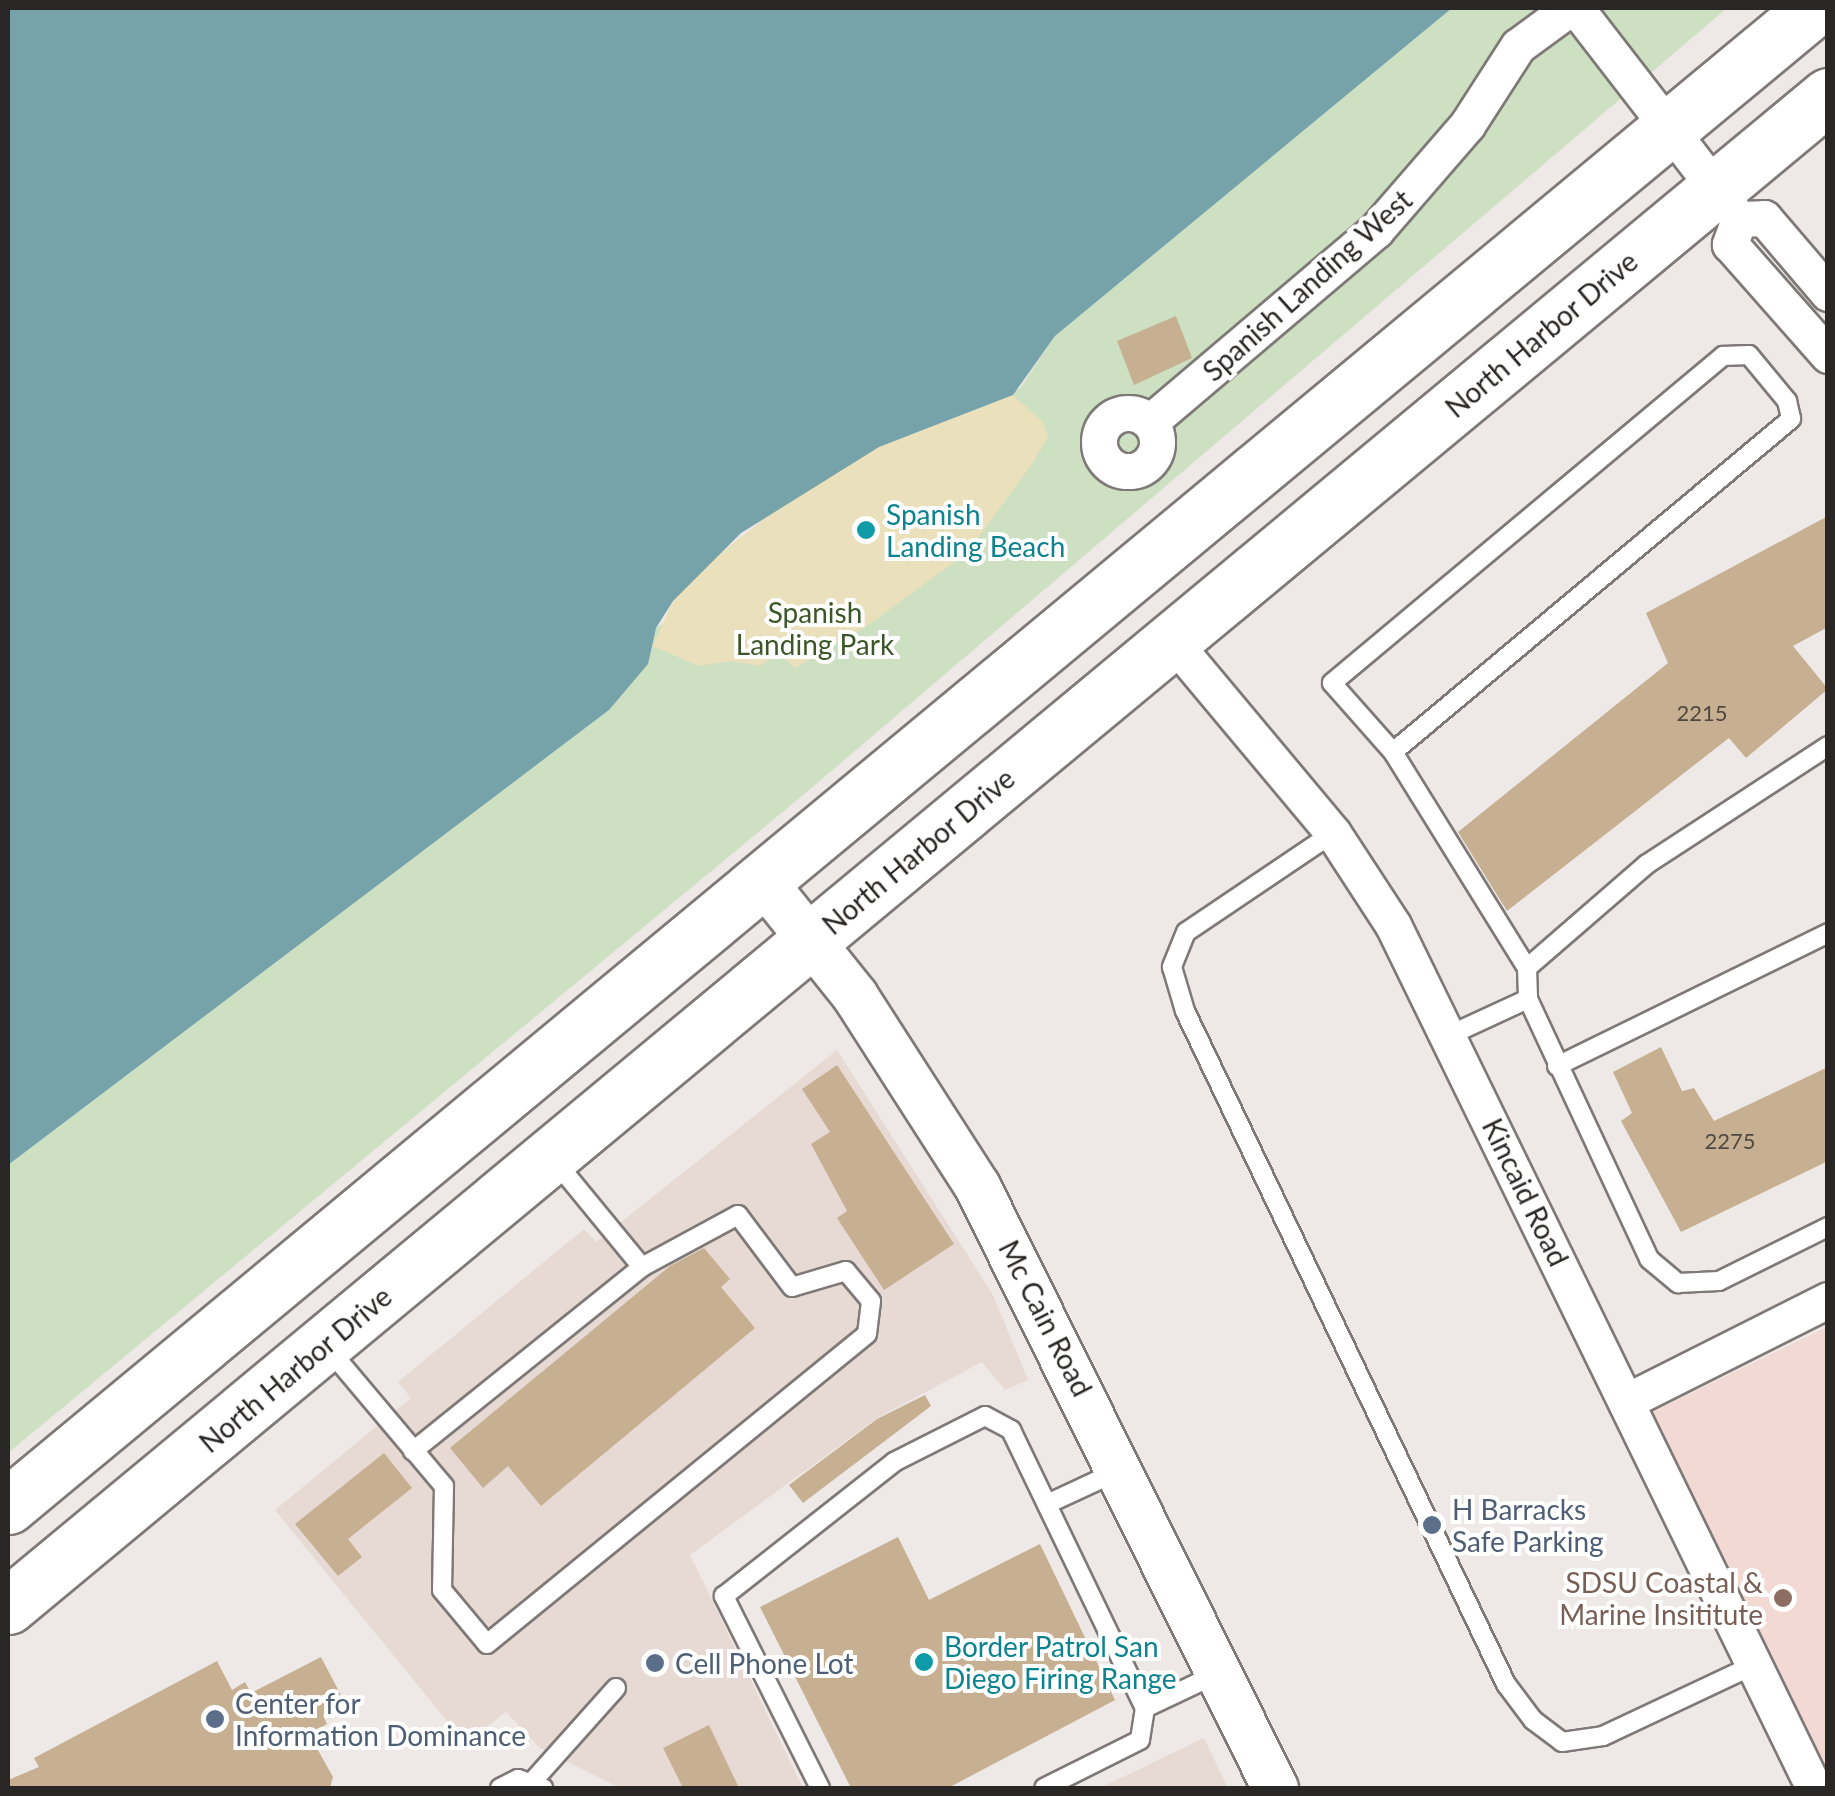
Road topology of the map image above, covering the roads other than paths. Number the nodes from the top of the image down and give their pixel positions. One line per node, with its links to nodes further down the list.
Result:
1 (1573, 8): 4 (street, Spanish Landing West); 8 (street, Spanish Landing West)
2 (1814, 8): 4 (main road)
3 (1828, 96): 5 (main road, North Harbor Drive)
4 (1669, 130): 5 (street, Spanish Landing West); 13 (main road)
5 (1728, 204): 6 (street); 7 (street); 9 (main road, North Harbor Drive)
6 (1828, 293)
7 (1828, 356)
8 (1151, 420)
9 (1170, 638): 12 (street, Kincaid Road); 15 (main road, North Harbor Drive)
10 (1828, 746): 16 (lane)
11 (1393, 752): 11 (lane); 16 (lane)
12 (1333, 833): 18 (street, Kincaid Road); 31 (lane)
13 (763, 880): 15 (street, Mc Cain Road); 29 (main road)
14 (1828, 933): 19 (lane)
15 (811, 941): 20 (main road, North Harbor Drive); 27 (street, Mc Cain Road)
16 (1527, 968): 17 (lane)
17 (1528, 998): 18 (lane); 19 (lane)
18 (1450, 1035): 25 (street, Kincaid Road)
19 (1557, 1066): 21 (lane)
20 (550, 1156): 22 (lane); 24 (main road, North Harbor Drive)
21 (1828, 1227)
22 (642, 1267): 26 (lane); 26 (lane)
23 (1828, 1300): 25 (street)
24 (324, 1344): 26 (lane); 30 (main road, North Harbor Drive)
25 (1626, 1401): 31 (street, Kincaid Road)
26 (413, 1451)
27 (1121, 1469): 28 (lane); 32 (street, Mc Cain Road)
28 (1047, 1504): 34 (lane); 37 (lane)
29 (8, 1506)
30 (8, 1606)
31 (1754, 1665): 40 (street, Kincaid Road)
32 (1220, 1673): 34 (lane); 39 (street, Mc Cain Road)
33 (616, 1688): 35 (lane)
34 (1144, 1708): 38 (lane)
35 (538, 1785): 36 (lane)
36 (500, 1788)
37 (820, 1788)
38 (1044, 1788)
39 (1275, 1788)
40 (1814, 1788)

